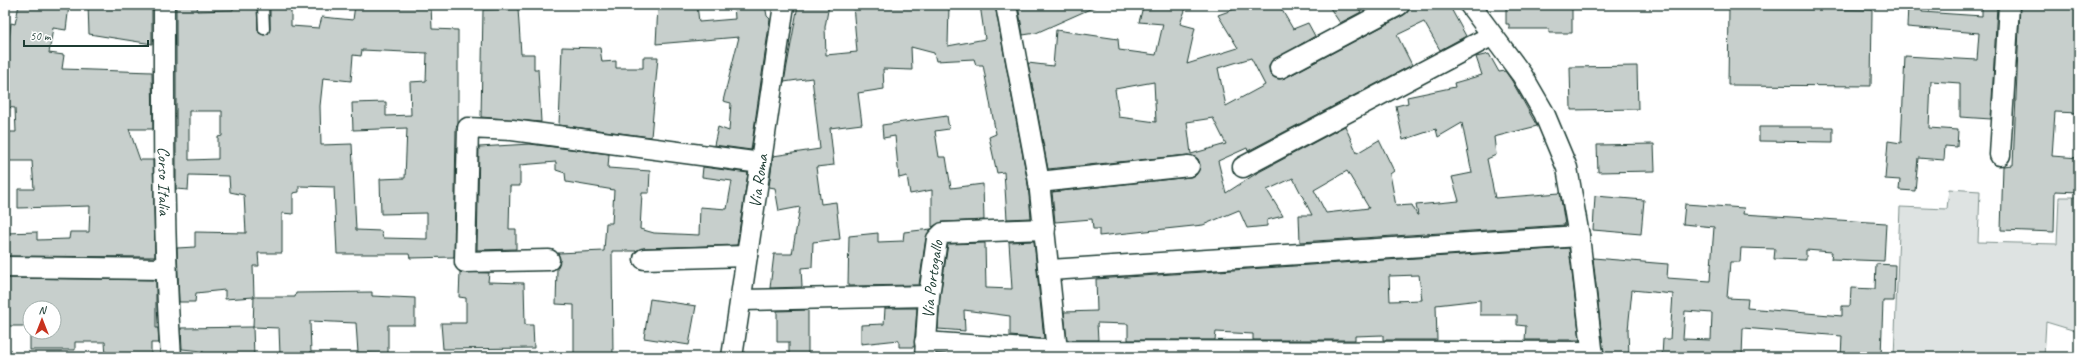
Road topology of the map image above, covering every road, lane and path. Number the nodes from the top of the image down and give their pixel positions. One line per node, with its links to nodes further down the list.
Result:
1 (164, 5): 22 (street, Corso Italia)
2 (263, 5): 8 (lane)
3 (784, 5): 12 (street, Via Roma)
4 (1006, 5): 15 (street)
5 (1399, 5): 10 (street)
6 (1470, 5): 9 (street)
7 (2009, 5): 11 (street)
8 (264, 28)
9 (1492, 36): 14 (street); 17 (street)
10 (1280, 68)
11 (2000, 155)
12 (760, 163): 18 (street, Via Roma); 20 (street)
13 (1190, 166): 15 (street)
14 (1243, 167)
15 (1039, 182): 16 (street)
16 (1045, 229): 23 (street); 24 (street, Via Portogallo)
17 (1579, 236): 23 (street); 28 (street)
18 (747, 256): 19 (street); 25 (street, Via Roma)
19 (644, 259)
20 (549, 260)
21 (5, 267): 22 (street)
22 (165, 269): 29 (street, Corso Italia)
23 (1050, 270): 27 (street)
24 (929, 296): 25 (street); 26 (street, Via Portogallo)
25 (740, 300): 30 (street, Via Roma)
26 (925, 350): 27 (street)
27 (1057, 352): 28 (street)
28 (1593, 354)
29 (172, 357)
30 (732, 357)

